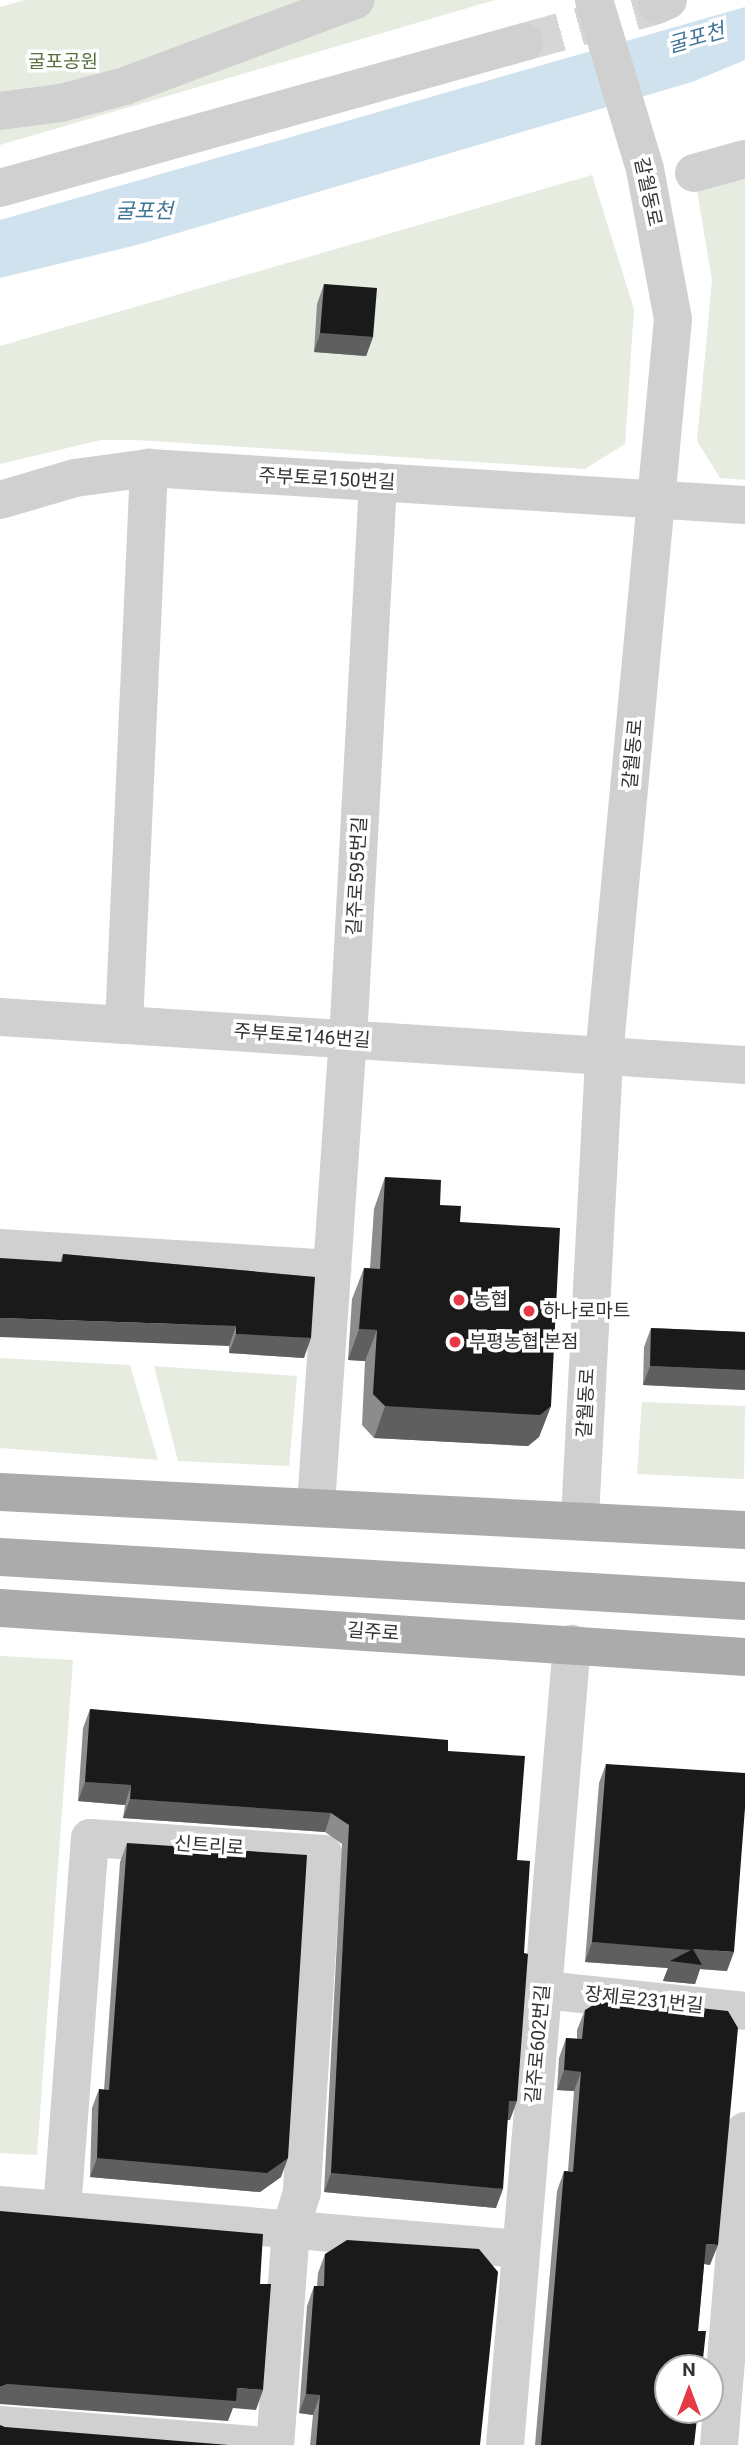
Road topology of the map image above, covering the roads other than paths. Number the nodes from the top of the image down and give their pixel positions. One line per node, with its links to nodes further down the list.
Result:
1 (355, 0): 4 (street)
2 (594, 0): 10 (street, 갈월동로)
3 (524, 42): 7 (street)
4 (0, 111)
5 (745, 159): 6 (street)
6 (694, 173)
7 (0, 187)
8 (149, 468): 9 (street, 주부토로150번길); 11 (street, 주부토로150번길); 14 (street)
9 (378, 482): 10 (street, 주부토로150번길); 15 (street, 길주로595번길)
10 (657, 498): 12 (street, 주부토로150번길); 16 (street, 갈월동로)
11 (0, 500)
12 (745, 505)
13 (0, 1017): 14 (street, 주부토로146번길)
14 (124, 1025): 15 (street, 주부토로146번길)
15 (348, 1040): 16 (street, 주부토로146번길); 19 (street, 길주로595번길)
16 (604, 1056): 17 (street, 주부토로146번길); 22 (street, 갈월동로)
17 (745, 1065)
18 (0, 1248): 19 (street)
19 (332, 1269): 21 (street, 길주로595번길)
20 (0, 1492): 21 (main road)
21 (316, 1505): 22 (main road)
22 (580, 1518): 23 (main road)
23 (745, 1530)
24 (0, 1558): 25 (main road)
25 (745, 1601)
26 (0, 1608): 27 (main road, 길주로)
27 (572, 1644): 28 (main road, 길주로); 29 (street, 길주로602번길)
28 (745, 1657)
29 (542, 1990): 30 (street, 장제로231번길); 35 (street, 길주로602번길)
30 (745, 2011)
31 (745, 2131): 36 (street)
32 (0, 2205): 33 (street)
33 (62, 2210): 34 (street); 34 (street, 신트리로)
34 (290, 2229): 35 (street); 39 (street, 신트리로)
35 (521, 2249): 40 (street, 길주로602번길)
36 (735, 2373): 41 (street)
37 (0, 2425): 38 (street)
38 (253, 2445)
39 (275, 2445)
40 (505, 2445)
41 (719, 2445)

